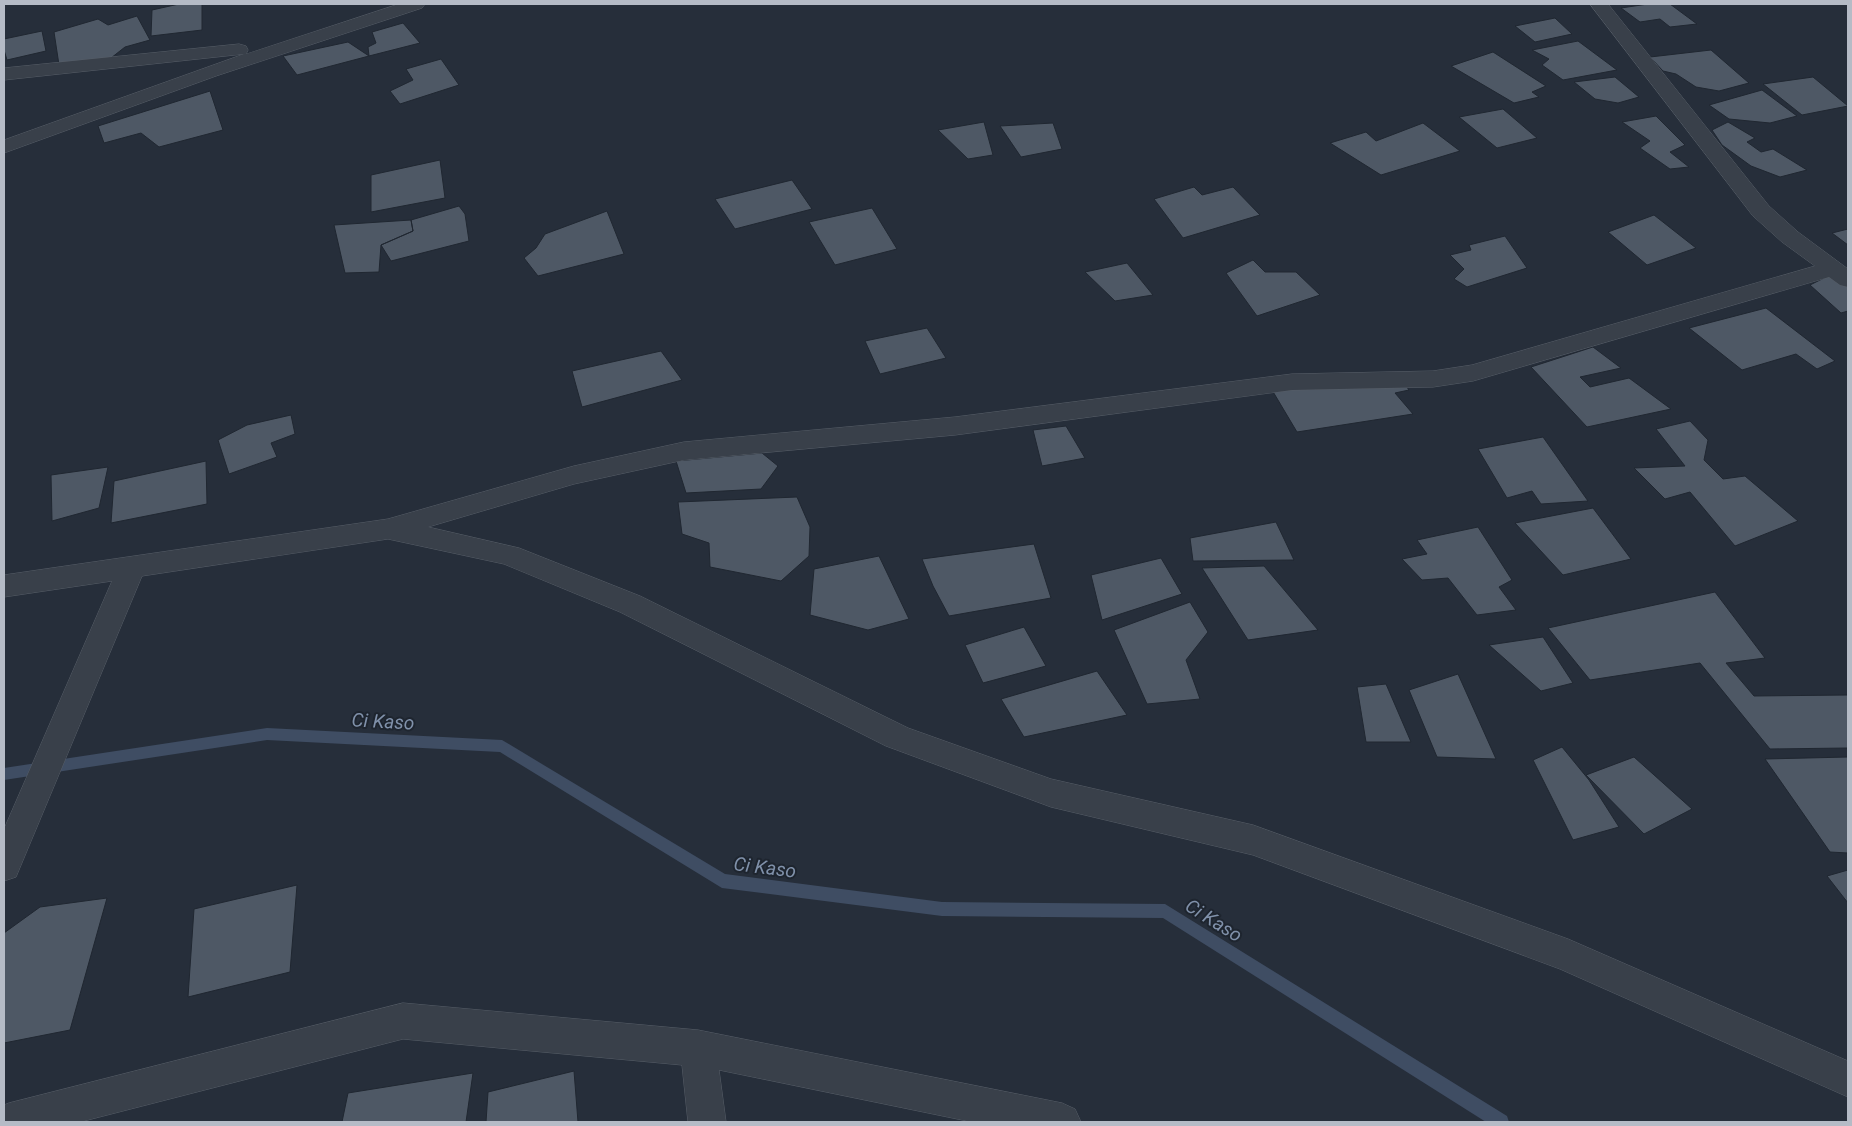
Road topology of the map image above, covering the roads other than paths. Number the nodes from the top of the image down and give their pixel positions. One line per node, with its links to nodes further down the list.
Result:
1 (416, 4): 3 (street)
2 (1600, 4): 6 (street)
3 (285, 45): 4 (street); 5 (street)
4 (4, 74)
5 (4, 147)
6 (1839, 274): 7 (street)
7 (388, 529): 8 (street); 12 (street)
8 (132, 566): 9 (street); 10 (street)
9 (4, 586)
10 (4, 866)
11 (698, 1048): 13 (street); 14 (street); 15 (street)
12 (1848, 1079)
13 (9, 1122)
14 (707, 1122)
15 (1062, 1122)

